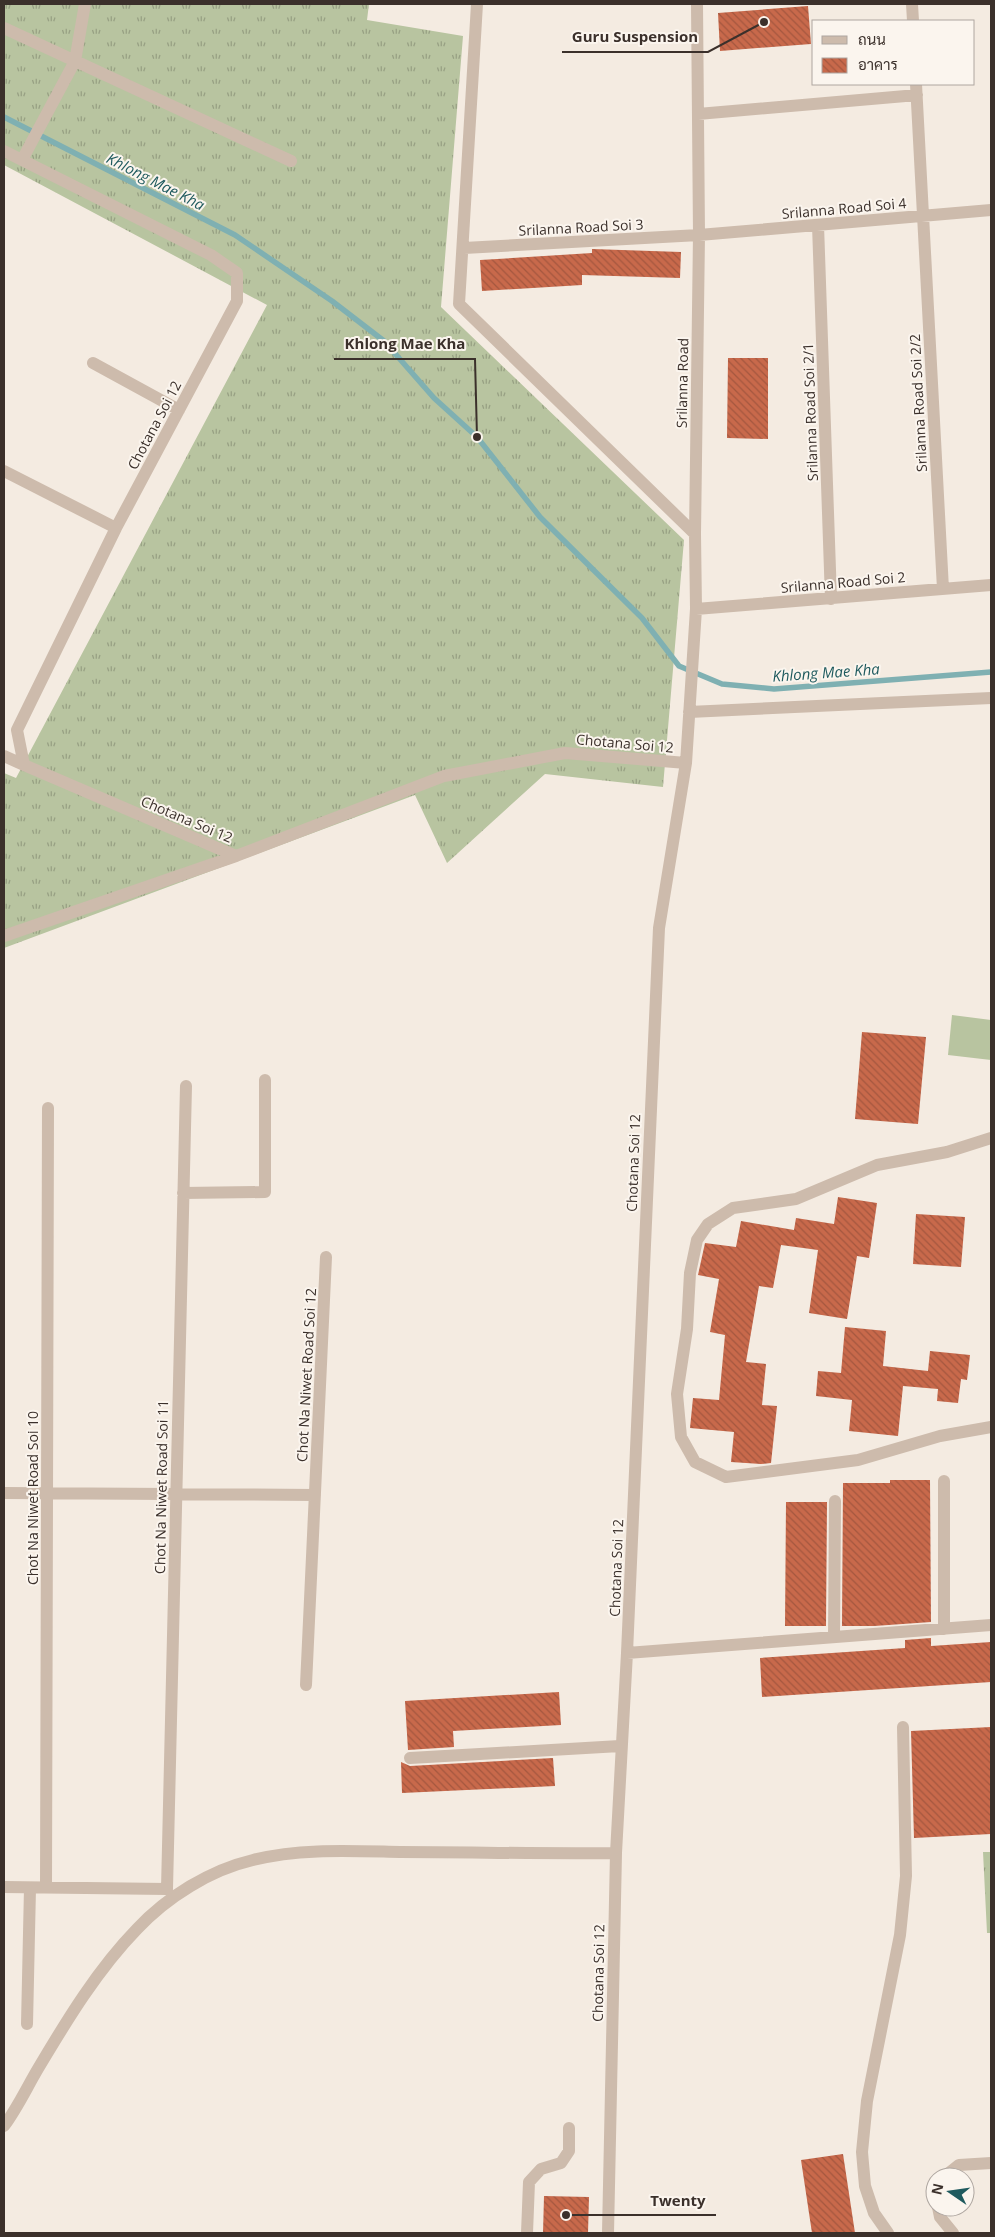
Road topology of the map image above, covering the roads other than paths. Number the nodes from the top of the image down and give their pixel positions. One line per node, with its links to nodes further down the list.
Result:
1 (85, 4): 7 (street)
2 (477, 4): 17 (street)
3 (698, 4): 9 (street, Srilanna Road)
4 (912, 4): 5 (street)
5 (913, 20)
6 (4, 28): 7 (street)
7 (75, 61): 11 (street); 12 (street)
8 (916, 89): 9 (street); 14 (street, Srilanna Road Soi 2/2)
9 (698, 114): 16 (street, Srilanna Road)
10 (4, 151): 11 (street, Chotana Soi 12)
11 (22, 160): 19 (street, Chotana Soi 12)
12 (291, 161)
13 (991, 210): 14 (street, Srilanna Road Soi 4)
14 (923, 216): 15 (street, Srilanna Road Soi 4); 24 (street, Srilanna Road Soi 2/2)
15 (818, 224): 16 (street, Srilanna Road Soi 4); 25 (street, Srilanna Road Soi 2/1)
16 (699, 235): 17 (street, Srilanna Road Soi 3); 22 (street, Srilanna Road)
17 (464, 248): 22 (street)
18 (93, 363): 19 (street)
19 (179, 410): 21 (street, Chotana Soi 12)
20 (4, 471): 21 (street)
21 (116, 528): 31 (street, Chotana Soi 12)
22 (695, 534): 26 (street, Srilanna Road)
23 (991, 585): 24 (street, Srilanna Road Soi 2)
24 (943, 589): 25 (street, Srilanna Road Soi 2)
25 (831, 599): 26 (street, Srilanna Road Soi 2)
26 (696, 609): 28 (street, Srilanna Road)
27 (991, 698): 28 (street)
28 (688, 712): 30 (street, Srilanna Road)
29 (4, 756): 31 (street)
30 (686, 763): 32 (street, Chotana Soi 12); 50 (street, Chotana Soi 12)
31 (24, 765): 32 (street, Chotana Soi 12)
32 (236, 856): 33 (street)
33 (4, 936)
34 (265, 1080): 38 (street)
35 (186, 1086): 38 (street, Chot Na Niwet Road Soi 11)
36 (48, 1108): 43 (street, Chot Na Niwet Road Soi 10)
37 (991, 1138): 40 (street)
38 (183, 1193): 44 (street, Chot Na Niwet Road Soi 11)
39 (326, 1257): 45 (street, Chot Na Niwet Road Soi 12)
40 (991, 1427)
41 (944, 1481): 48 (street)
42 (4, 1493): 43 (street)
43 (47, 1493): 44 (street); 57 (street, Chot Na Niwet Road Soi 10)
44 (176, 1494): 45 (street); 57 (street, Chot Na Niwet Road Soi 11)
45 (315, 1495): 51 (street, Chot Na Niwet Road Soi 12)
46 (835, 1501): 49 (street)
47 (991, 1625): 48 (street)
48 (944, 1629): 49 (street)
49 (834, 1637): 50 (street)
50 (627, 1653): 53 (street, Chotana Soi 12)
51 (306, 1685)
52 (903, 1727): 67 (street)
53 (620, 1746): 54 (street); 55 (street, Chotana Soi 12)
54 (410, 1758)
55 (616, 1853): 60 (street); 66 (street, Chotana Soi 12)
56 (4, 1887): 58 (street)
57 (46, 1887): 58 (street)
58 (30, 1888): 59 (street)
59 (27, 2024)
60 (4, 2126)
61 (569, 2128): 65 (street)
62 (991, 2163): 63 (street)
63 (956, 2167)
64 (940, 2217): 68 (street)
65 (527, 2233)
66 (608, 2233)
67 (888, 2233)
68 (953, 2233)

